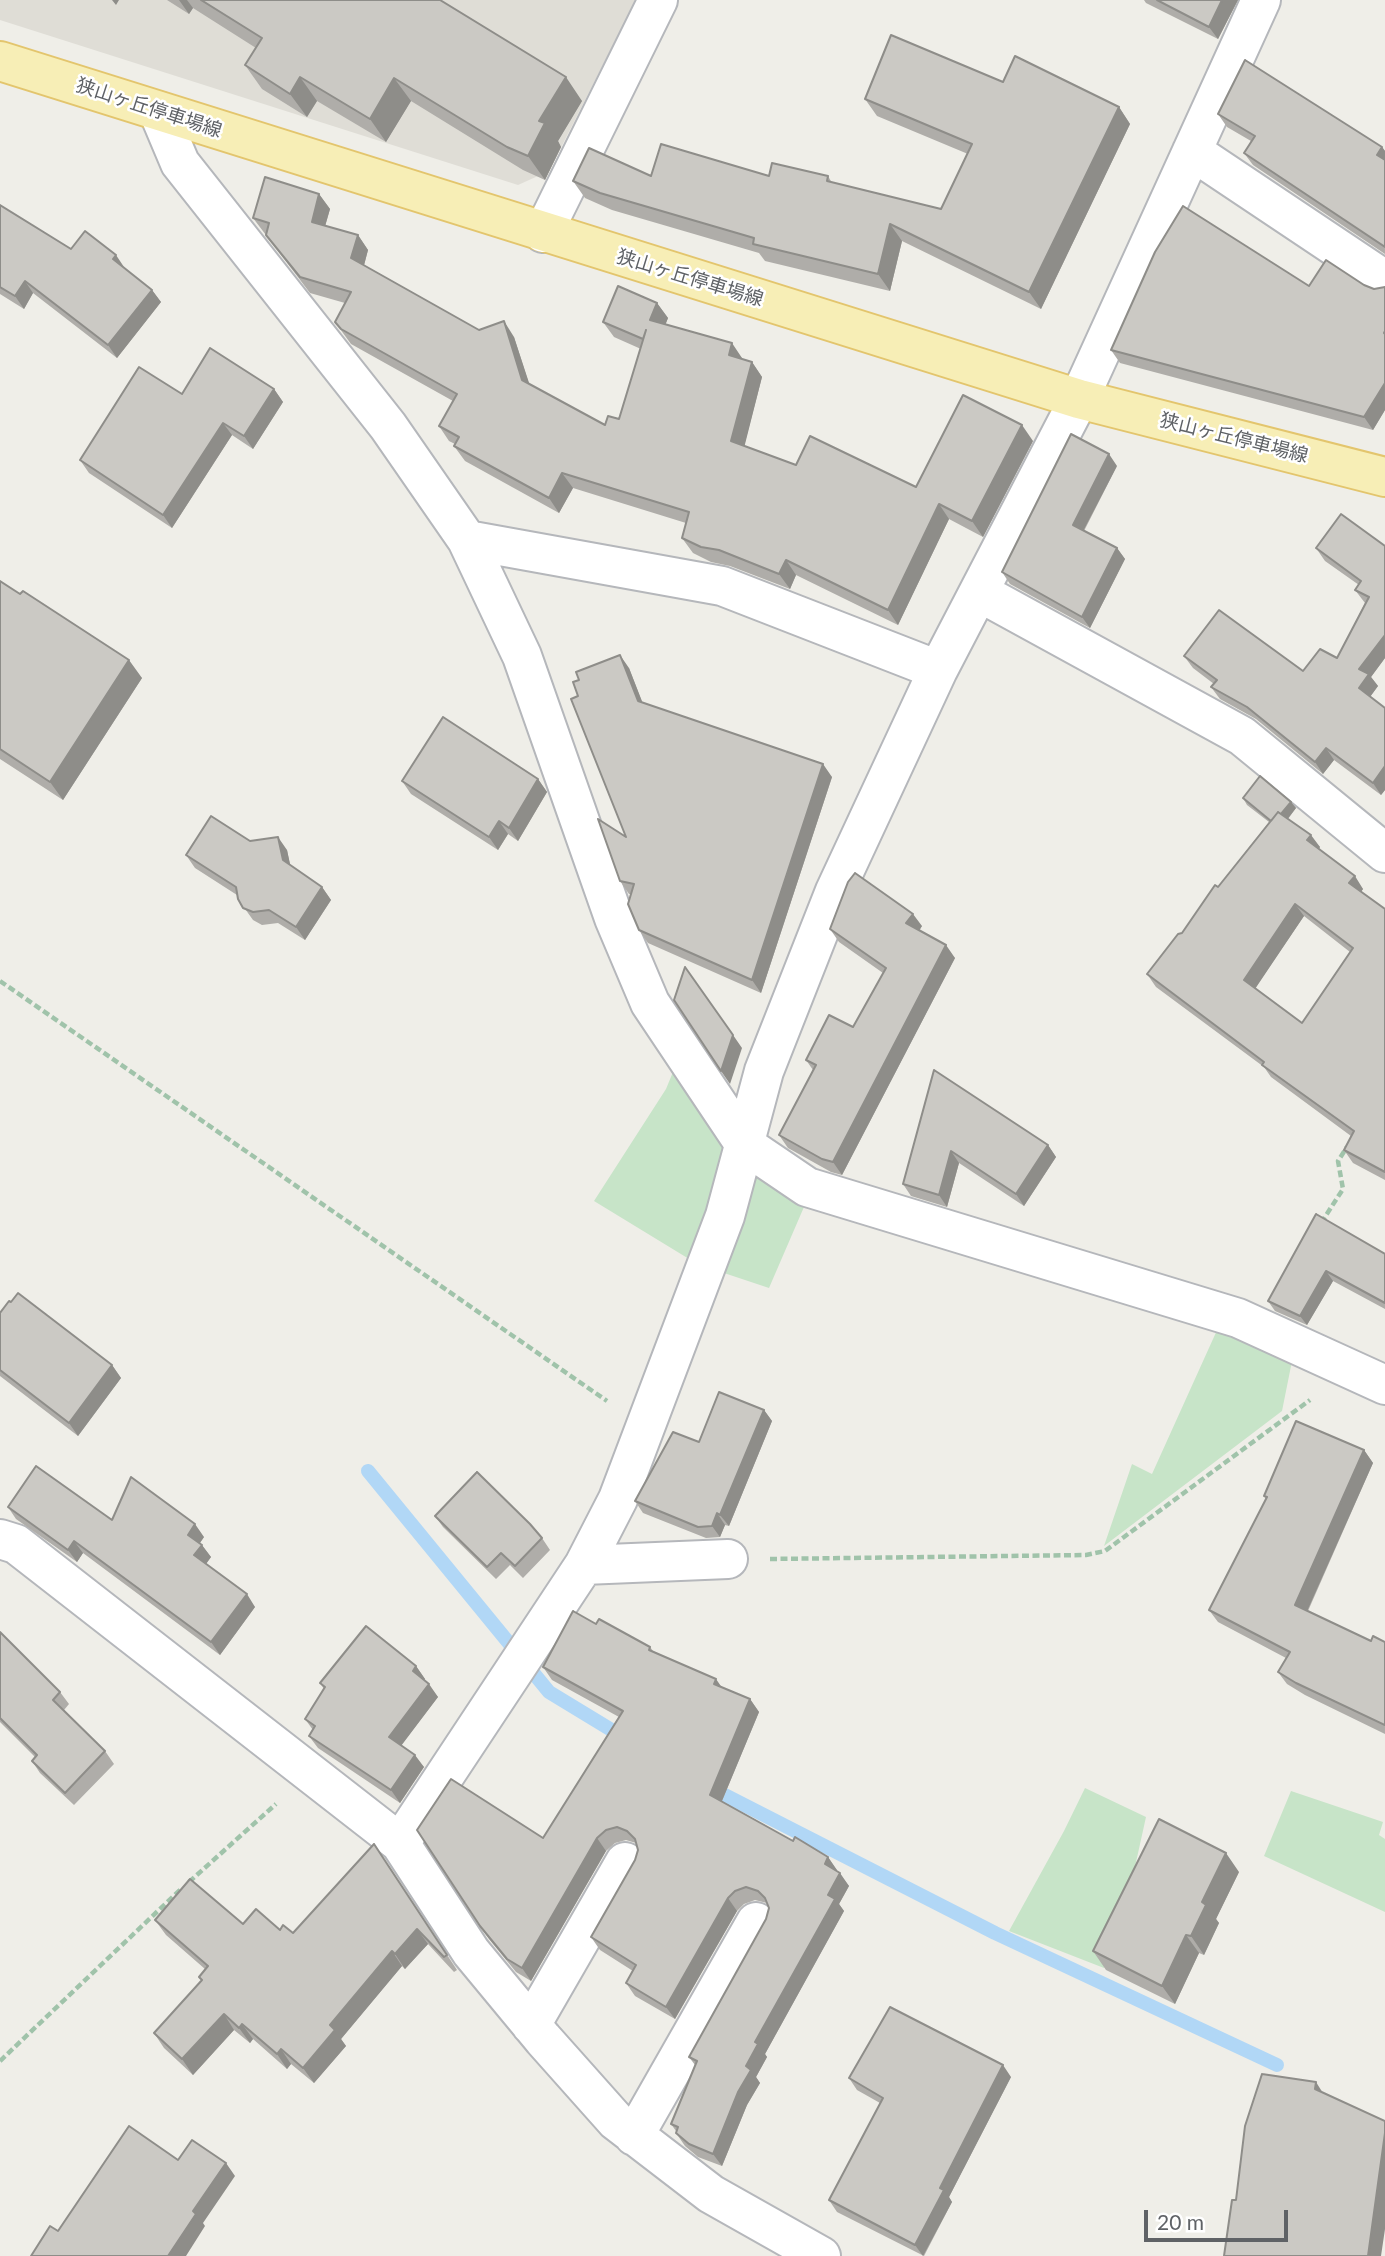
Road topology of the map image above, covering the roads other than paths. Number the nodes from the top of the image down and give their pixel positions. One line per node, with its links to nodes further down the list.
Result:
1 (659, 0): 6 (street)
2 (1261, 0): 5 (street)
3 (0, 61): 4 (main road, 狭山ヶ丘停車場線)
4 (158, 111): 6 (main road, 狭山ヶ丘停車場線); 10 (street)
5 (1192, 151): 7 (street); 8 (street)
6 (543, 233): 8 (main road, 狭山ヶ丘停車場線)
7 (1385, 280)
8 (1079, 399): 9 (main road, 狭山ヶ丘停車場線); 11 (street)
9 (1383, 471)
10 (467, 540): 12 (street); 14 (street)
11 (979, 592): 12 (street); 13 (street)
12 (938, 670): 14 (street)
13 (1385, 853)
14 (745, 1145): 15 (street); 18 (street)
15 (1369, 1377)
16 (0, 1539): 19 (street)
17 (727, 1559): 18 (street)
18 (584, 1565): 19 (street)
19 (400, 1843): 22 (street)
20 (625, 1862): 22 (street)
21 (756, 1922): 23 (street)
22 (531, 2025): 23 (street)
23 (635, 2136): 24 (street)
24 (821, 2256)

